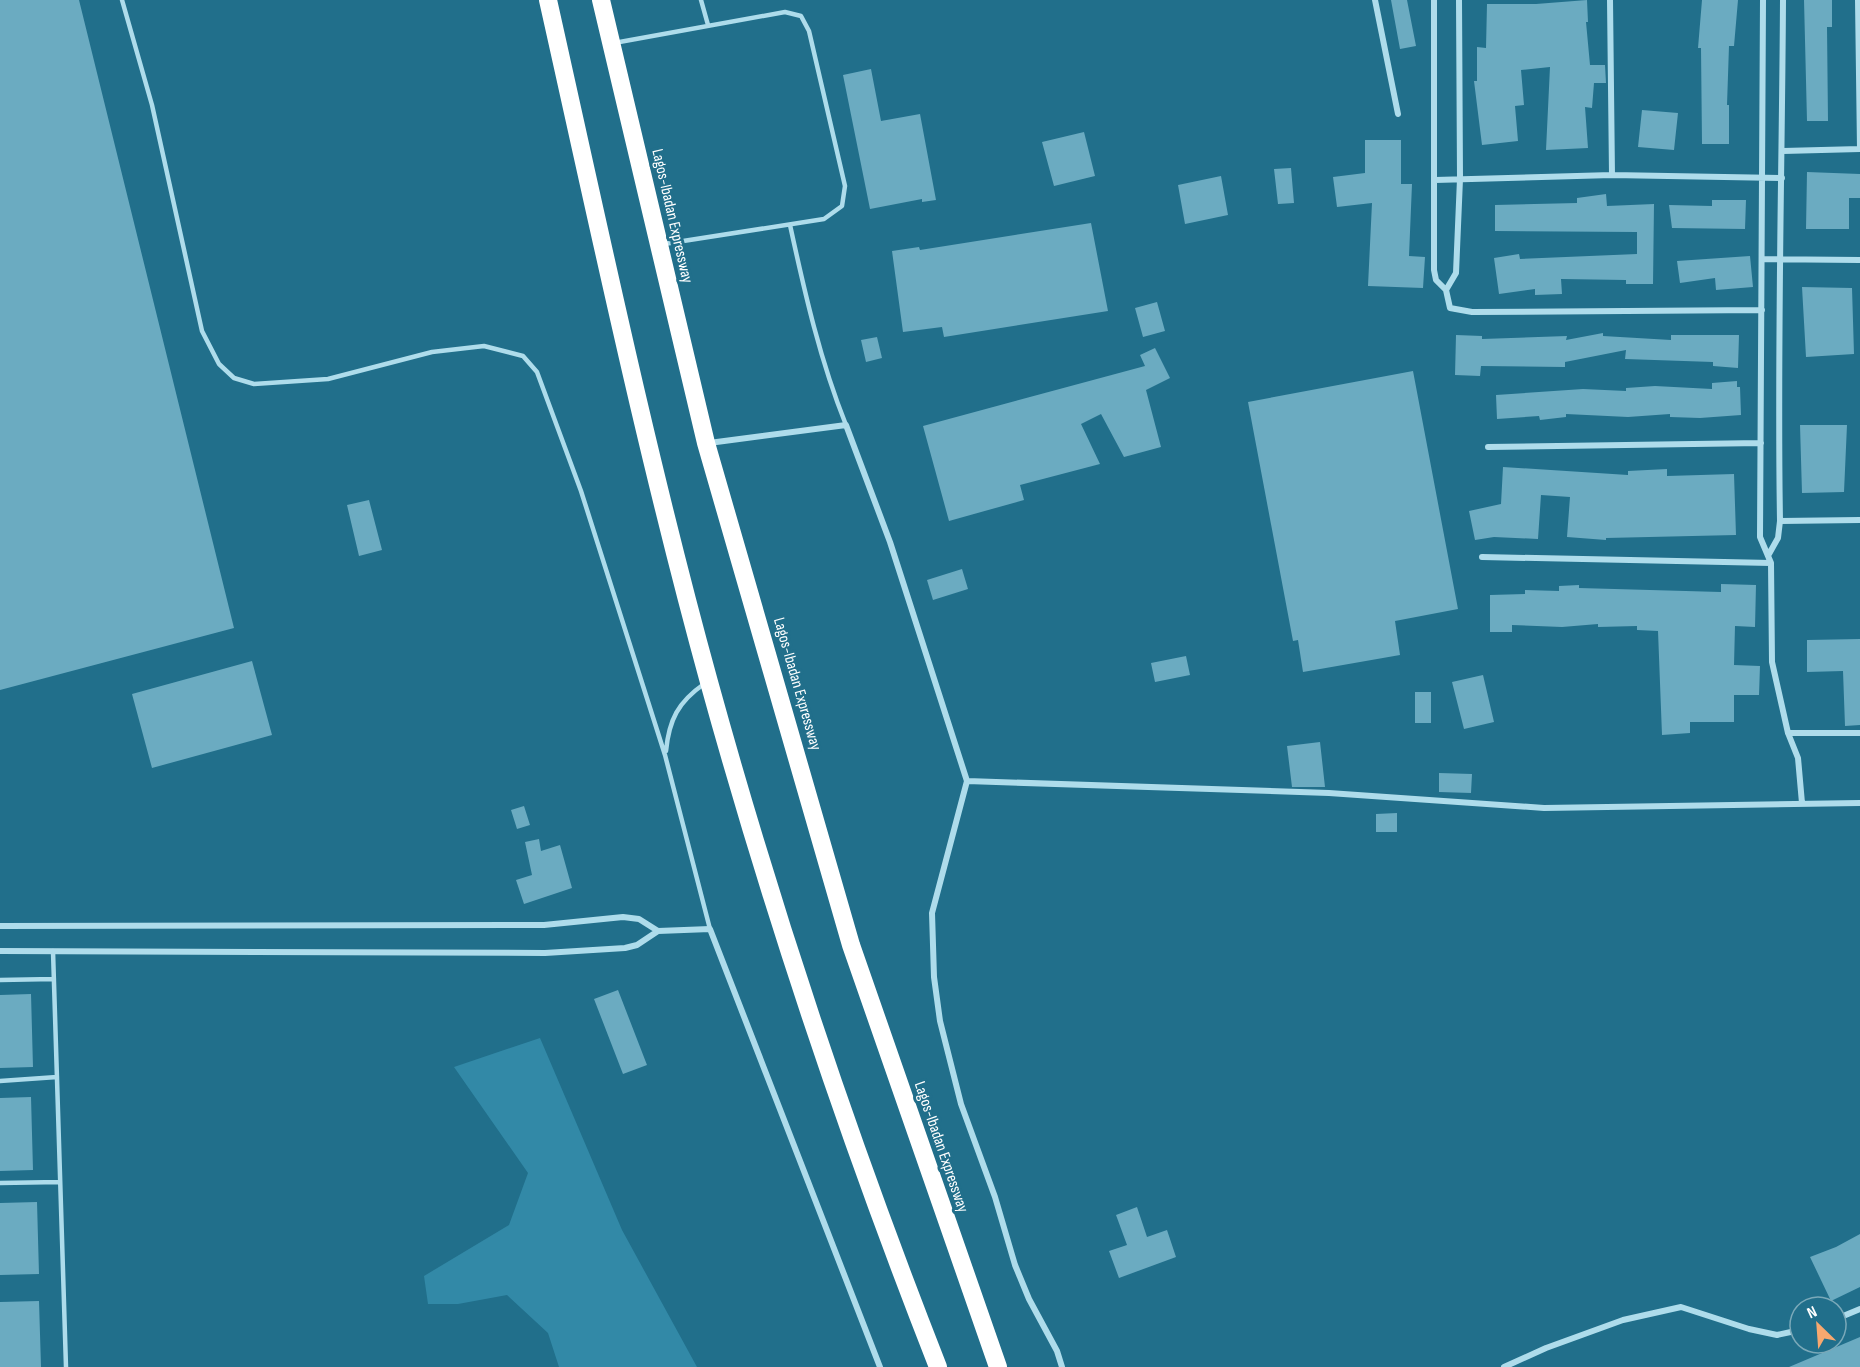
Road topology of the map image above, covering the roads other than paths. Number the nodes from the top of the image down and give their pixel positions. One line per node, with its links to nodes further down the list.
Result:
1 (122, 0): 41 (lane)
2 (548, 0): 38 (highway)
3 (602, 0): 13 (highway, Lagos-Ibadan Expressway)
4 (701, 0): 12 (lane)
5 (1375, 0): 14 (street)
6 (1434, 0): 21 (street)
7 (1459, 0): 20 (street)
8 (1610, 0): 17 (street)
9 (1763, 0): 18 (street)
10 (1783, 0): 16 (street)
11 (1858, 0): 15 (street)
12 (708, 25): 13 (lane); 22 (lane)
13 (612, 44): 23 (highway, Lagos-Ibadan Expressway)
14 (1398, 114)
15 (1860, 149): 16 (street)
16 (1783, 151): 19 (street)
17 (1612, 175): 18 (street); 20 (street)
18 (1763, 178): 19 (street); 24 (street)
19 (1782, 178): 25 (street)
20 (1460, 179): 21 (street); 27 (street)
21 (1435, 180): 27 (street)
22 (790, 225): 23 (lane); 29 (lane)
23 (659, 245): 30 (highway, Lagos-Ibadan Expressway)
24 (1762, 259): 25 (street); 28 (street)
25 (1779, 259): 26 (street); 34 (street)
26 (1860, 260)
27 (1446, 290): 28 (street)
28 (1762, 310): 31 (street)
29 (846, 425): 30 (street); 42 (street)
30 (706, 443): 60 (highway, Lagos-Ibadan Expressway)
31 (1761, 443): 32 (street); 35 (street)
32 (1488, 447)
33 (1860, 520): 34 (street)
34 (1780, 521): 35 (street)
35 (1769, 554): 37 (street)
36 (1482, 557): 37 (street)
37 (1771, 562): 39 (street)
38 (709, 681): 41 (lane); 59 (highway)
39 (1788, 733): 40 (street); 43 (street)
40 (1860, 733)
41 (666, 755): 46 (lane)
42 (967, 781): 43 (street); 61 (street)
43 (1802, 803): 44 (street)
44 (1860, 803)
45 (0, 926): 47 (street)
46 (710, 929): 47 (street); 58 (street)
47 (658, 930): 49 (street)
48 (0, 951): 49 (street)
49 (53, 951): 50 (lane)
50 (54, 979): 51 (lane); 52 (lane)
51 (0, 980)
52 (57, 1077): 53 (lane); 54 (lane)
53 (0, 1081)
54 (60, 1182): 55 (lane); 57 (lane)
55 (0, 1183)
56 (1788, 1333): 62 (street)
57 (66, 1367)
58 (880, 1367)
59 (938, 1367)
60 (998, 1367)
61 (1062, 1367)
62 (1504, 1367)

